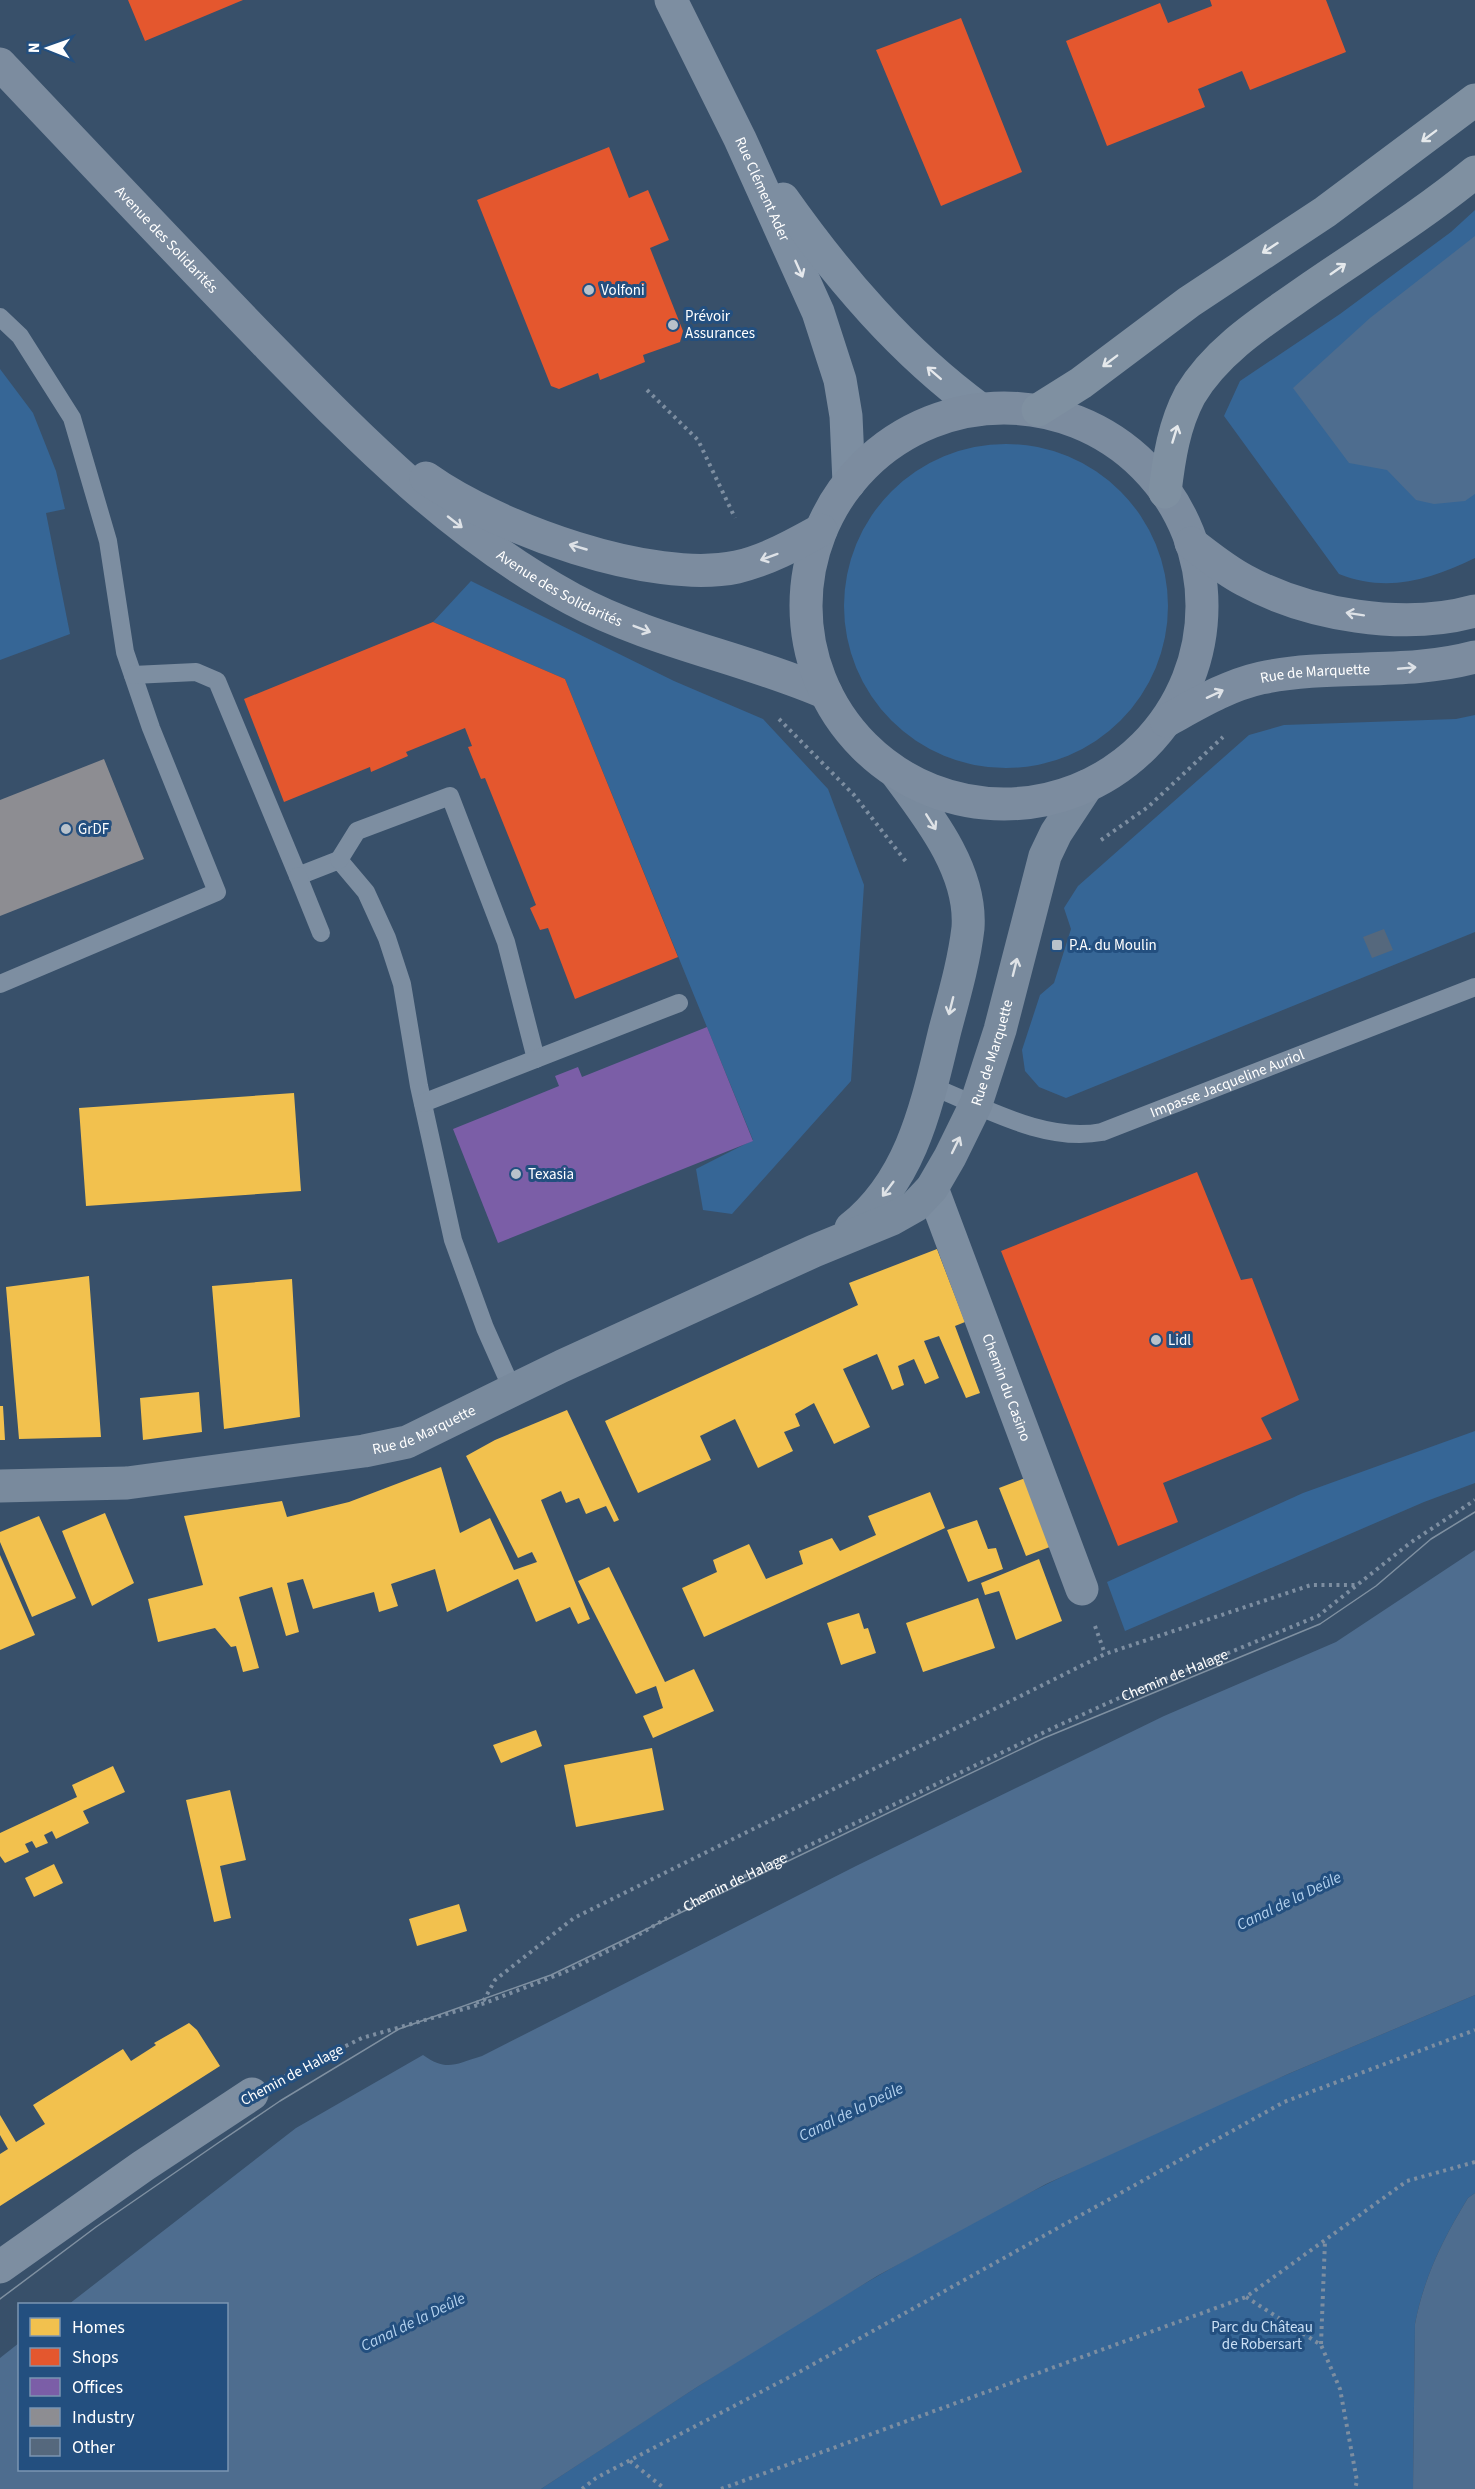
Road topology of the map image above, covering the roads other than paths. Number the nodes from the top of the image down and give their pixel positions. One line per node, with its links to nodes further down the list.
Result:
1 (671, 0): 4 (street)
2 (0, 64): 9 (main road, Avenue des Solidarités)
3 (1475, 100): 8 (highway, one-way to 8)
4 (740, 139): 7 (street, Rue Clément Ader, one-way to 4); 10 (street, Rue Clément Ader, one-way to 10)
5 (1475, 172): 11 (highway, one-way to 5)
6 (0, 317): 16 (lane)
7 (980, 409): 8 (main road); 10 (main road)
8 (1038, 410): 11 (main road)
9 (334, 413): 12 (main road, Avenue des Solidarités, one-way to 9); 17 (main road, Avenue des Solidarités, one-way to 17)
10 (849, 483): 12 (main road)
11 (1166, 492): 13 (main road)
12 (821, 530): 17 (main road)
13 (1191, 543): 14 (main road, one-way to 13); 18 (main road)
14 (1475, 611)
15 (1475, 657): 18 (main road, Rue de Marquette, one-way to 15)
16 (133, 675): 22 (lane); 24 (lane)
17 (826, 693): 19 (main road)
18 (1164, 722): 20 (main road)
19 (897, 774): 20 (main road); 28 (street, Rue de Marquette, one-way to 28)
20 (1087, 786): 30 (street, Rue de Marquette, one-way to 20)
21 (339, 860): 22 (lane); 27 (lane); 29 (lane)
22 (298, 876): 23 (lane)
23 (321, 933)
24 (0, 984)
25 (1475, 987): 30 (lane, Impasse Jacqueline Auriol)
26 (679, 1003): 27 (lane)
27 (536, 1059): 29 (lane)
28 (931, 1086): 30 (lane, Impasse Jacqueline Auriol); 32 (street, Rue de Marquette, one-way to 32)
29 (423, 1103): 33 (lane)
30 (976, 1104): 31 (street, Rue de Marquette, one-way to 30)
31 (932, 1188): 32 (street, Rue de Marquette); 35 (street, Chemin du Casino)
32 (814, 1251): 33 (street, Rue de Marquette)
33 (513, 1391): 34 (street, Rue de Marquette)
34 (0, 1486)
35 (1082, 1588)
36 (252, 2094): 37 (street, Chemin de Halage)
37 (0, 2267)

